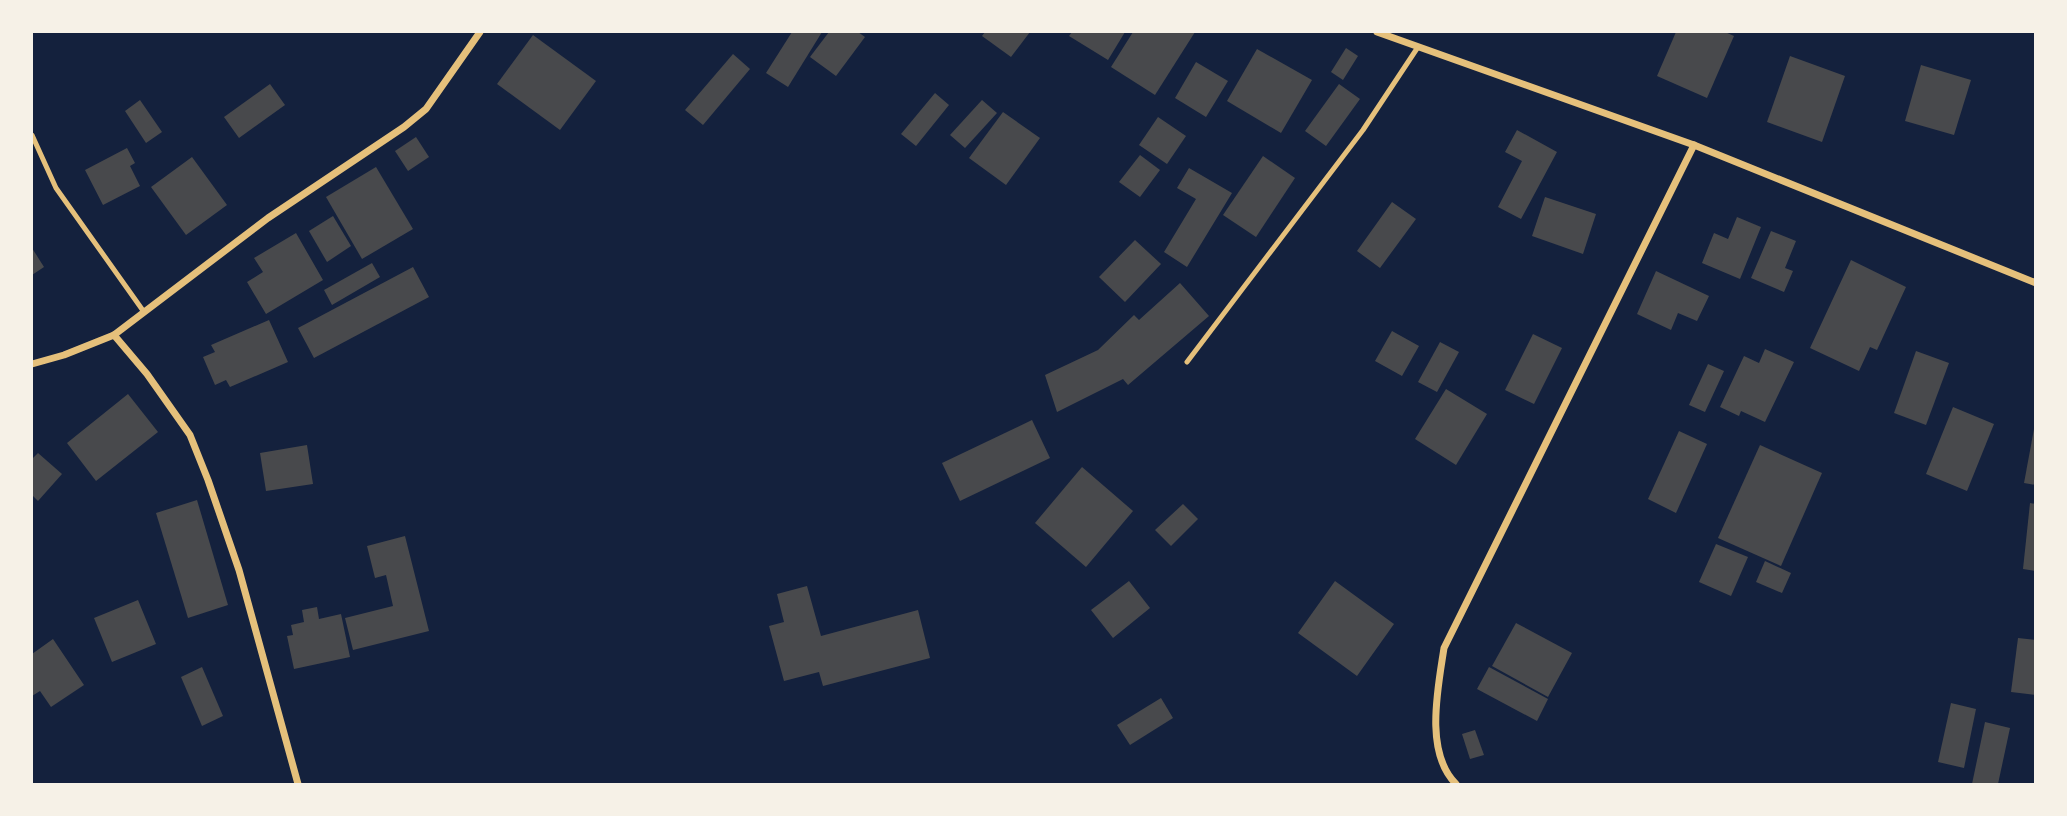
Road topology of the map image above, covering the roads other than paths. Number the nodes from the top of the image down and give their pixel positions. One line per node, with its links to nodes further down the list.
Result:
1 (480, 32): 7 (street)
2 (1377, 32): 3 (street)
3 (1418, 47): 5 (street); 9 (lane)
4 (32, 135): 7 (lane)
5 (1694, 145): 6 (street); 12 (street)
6 (2035, 283)
7 (144, 312): 8 (street)
8 (114, 335): 10 (street); 11 (street)
9 (1186, 362)
10 (32, 364)
11 (299, 785)
12 (1456, 785)

